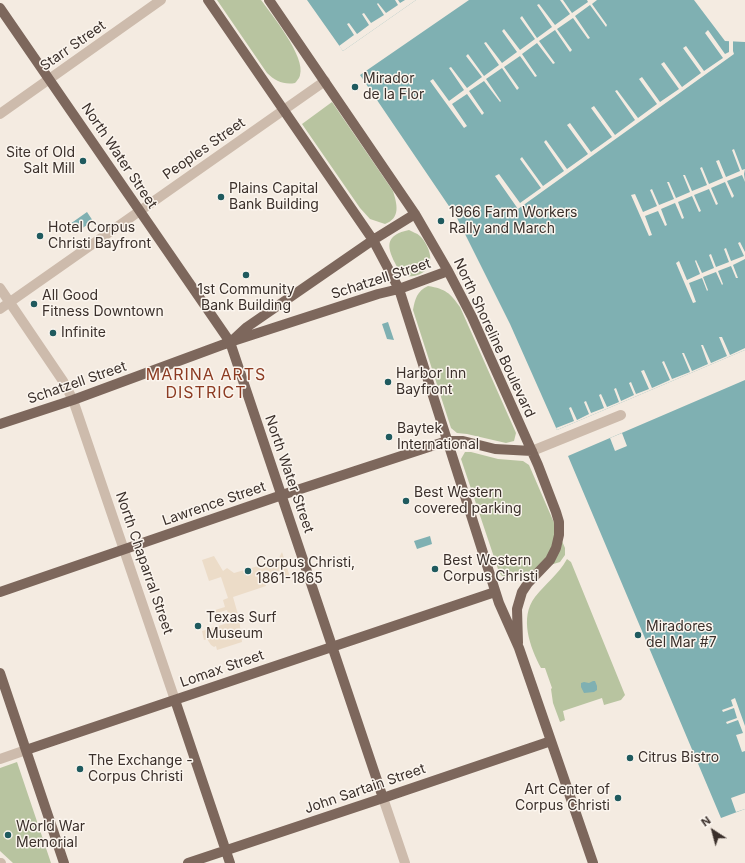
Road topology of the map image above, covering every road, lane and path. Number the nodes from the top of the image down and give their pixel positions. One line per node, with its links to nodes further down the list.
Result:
1 (161, 0): 5 (street, Starr Street)
2 (208, 0): 7 (main road, North Shoreline Boulevard)
3 (269, 0): 6 (main road, North Shoreline Boulevard)
4 (0, 8): 5 (main road, North Water Street)
5 (49, 79): 8 (street, Starr Street); 9 (main road, North Water Street)
6 (325, 81): 7 (street, Peoples Street); 10 (main road, North Shoreline Boulevard)
7 (284, 110): 9 (street, Peoples Street); 11 (main road, North Shoreline Boulevard)
8 (0, 114)
9 (140, 211): 15 (street, Peoples Street); 17 (main road, North Water Street)
10 (415, 214): 11 (main road, Schatzell Street); 12 (main road, North Shoreline Boulevard)
11 (373, 240): 14 (main road, North Shoreline Boulevard); 17 (main road, Schatzell Street)
12 (448, 272): 14 (main road, Schatzell Street); 22 (main road, North Shoreline Boulevard)
13 (0, 288): 15 (street, North Chaparral Street)
14 (399, 289): 17 (main road, Schatzell Street); 21 (main road, North Shoreline Boulevard)
15 (10, 302): 16 (street, Peoples Street); 18 (street, North Chaparral Street)
16 (0, 309)
17 (230, 342): 18 (main road, Schatzell Street); 23 (main road, North Water Street)
18 (73, 400): 20 (main road, Schatzell Street); 24 (street, North Chaparral Street)
19 (621, 415): 22 (street)
20 (0, 424)
21 (447, 441): 22 (main road, Lawrence Street); 23 (main road, Lawrence Street); 26 (main road, North Shoreline Boulevard)
22 (532, 452): 28 (main road, North Shoreline Boulevard)
23 (282, 495): 24 (main road, Lawrence Street); 27 (main road, North Water Street)
24 (125, 549): 25 (main road, Lawrence Street); 30 (street, North Chaparral Street)
25 (0, 592)
26 (495, 592): 27 (main road, Lomax Street); 28 (main road, North Shoreline Boulevard)
27 (333, 646): 30 (main road, Lomax Street); 34 (main road, North Water Street)
28 (519, 648): 31 (main road, North Shoreline Boulevard)
29 (0, 673): 32 (main road)
30 (175, 700): 32 (main road, Lomax Street); 35 (main road, North Chaparral Street)
31 (551, 741): 34 (main road, John Sartain Street); 40 (main road, North Shoreline Boulevard)
32 (26, 750): 33 (street); 36 (main road)
33 (0, 759)
34 (383, 798): 35 (main road, John Sartain Street); 39 (street, North Water Street)
35 (226, 850): 37 (main road, John Sartain Street); 38 (main road, North Chaparral Street)
36 (64, 863)
37 (188, 863)
38 (230, 863)
39 (405, 863)
40 (593, 863)

